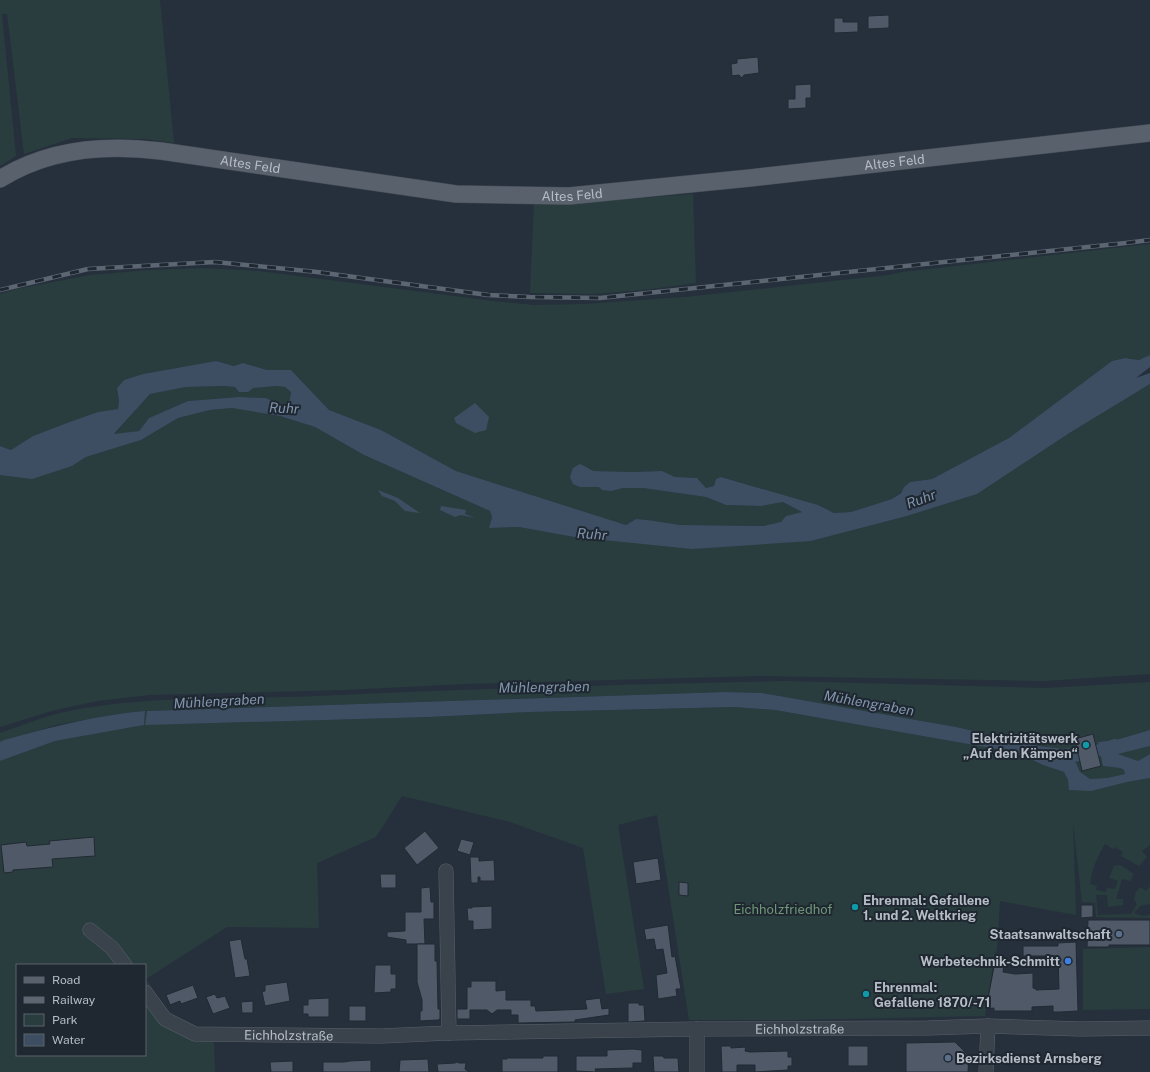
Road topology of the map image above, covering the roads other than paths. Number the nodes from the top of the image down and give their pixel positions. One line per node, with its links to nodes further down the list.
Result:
1 (1150, 133): 2 (main road, Altes Feld)
2 (0, 179)
3 (446, 871): 10 (street)
4 (90, 930): 5 (street)
5 (124, 964)
6 (146, 993): 10 (street, Eichholzstraße)
7 (988, 1026): 8 (street, Eichholzstraße); 9 (street, Eichholzstraße); 12 (street)
8 (1150, 1028)
9 (697, 1029): 10 (street, Eichholzstraße); 11 (street)
10 (449, 1033)
11 (697, 1072)
12 (986, 1072)

